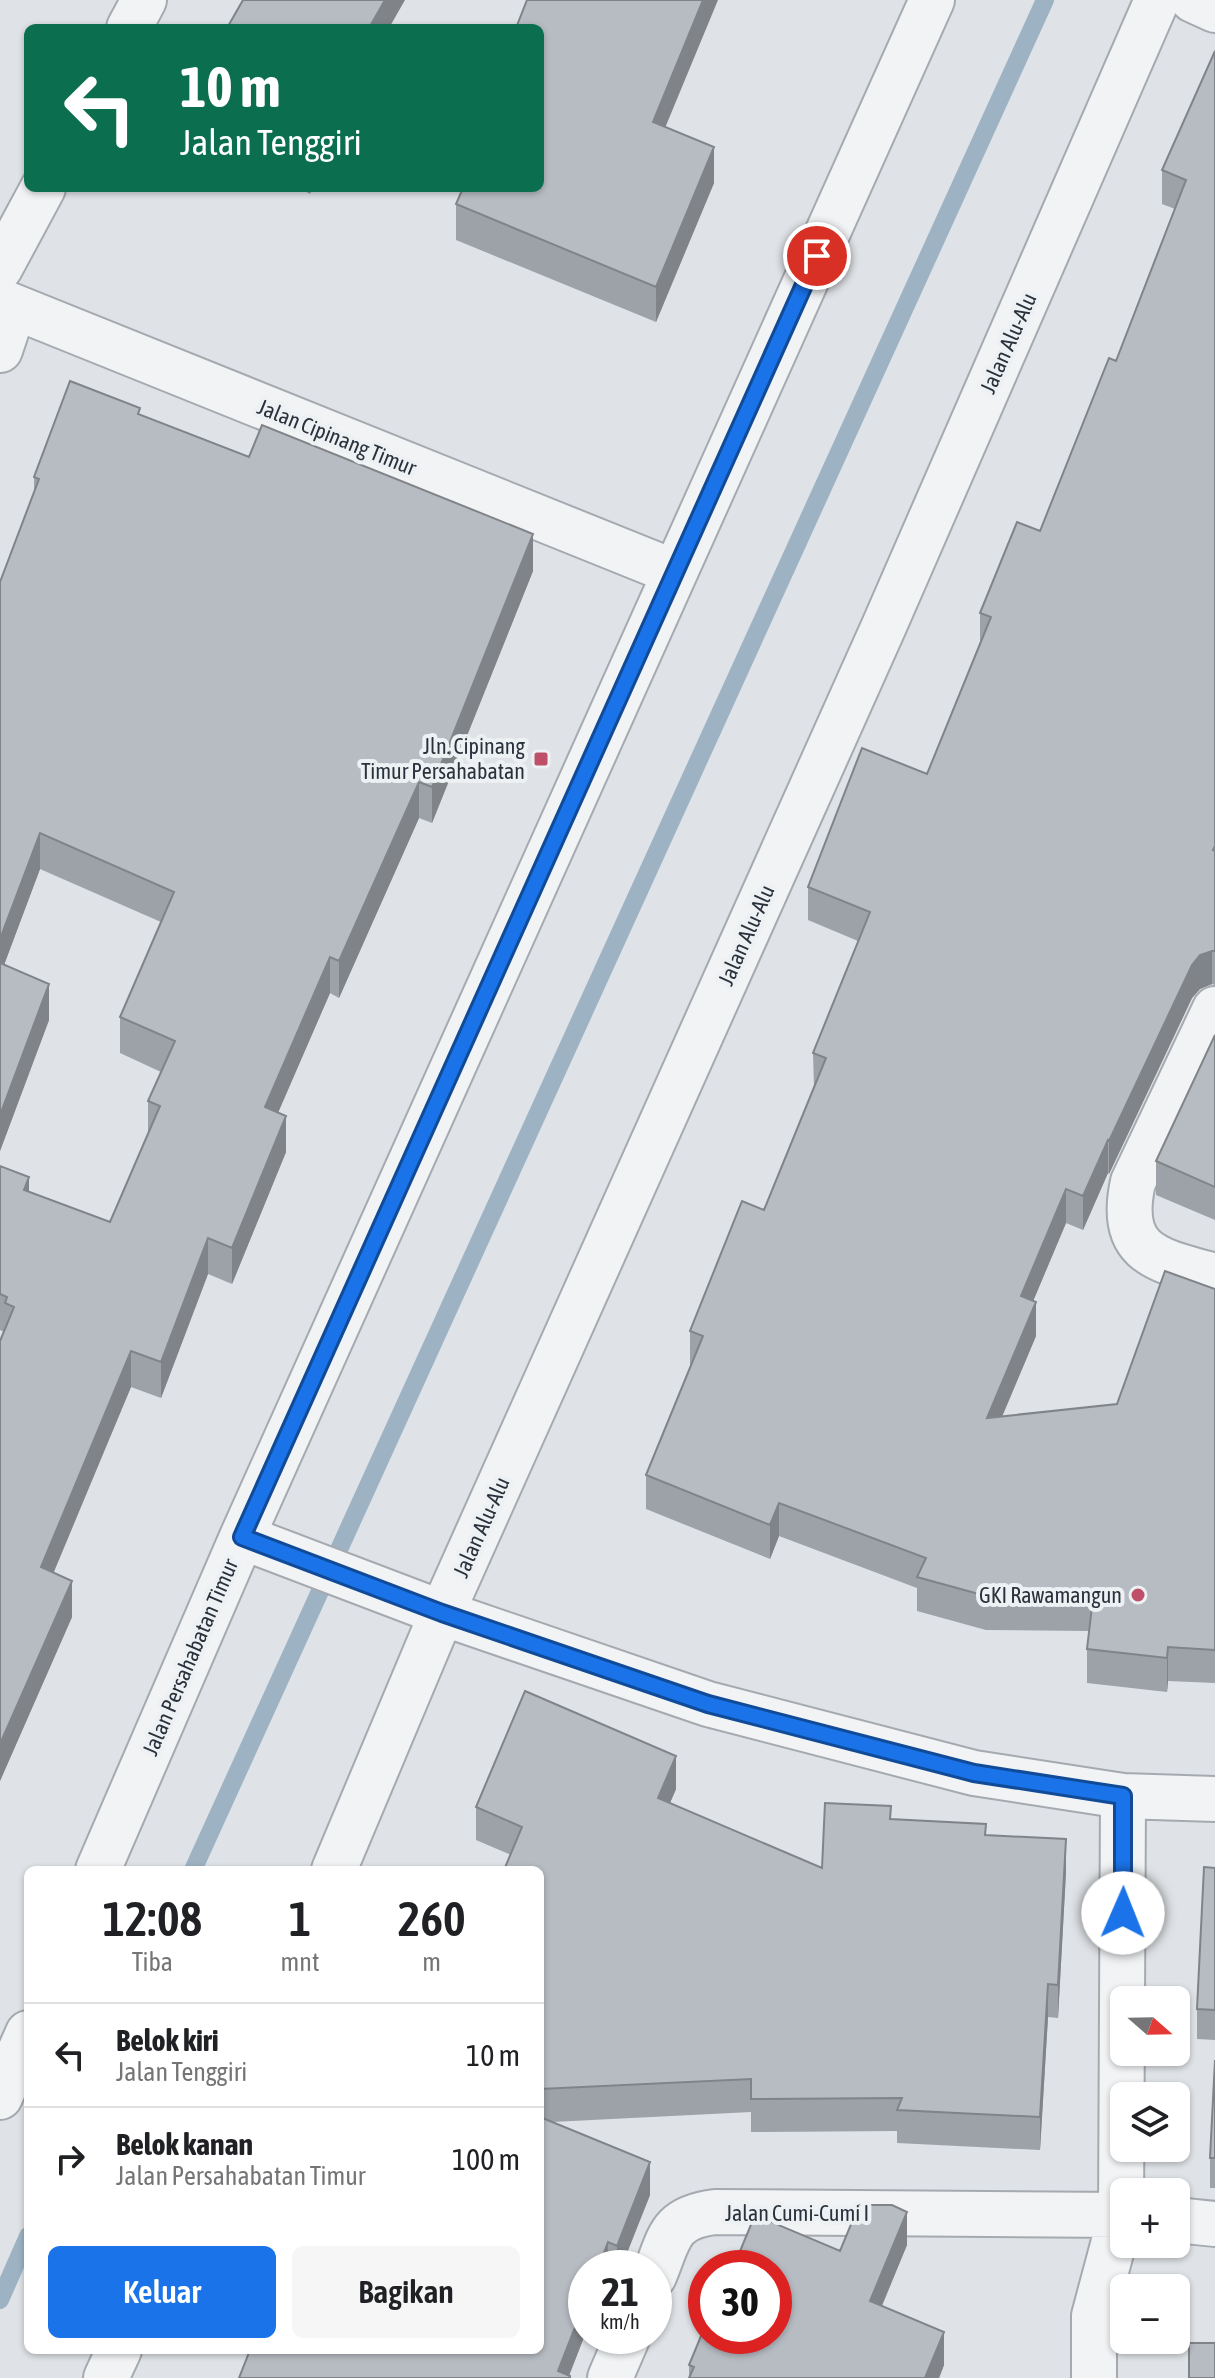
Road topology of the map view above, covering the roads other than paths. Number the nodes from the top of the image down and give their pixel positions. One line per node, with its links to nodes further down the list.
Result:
1 (144, 0): 6 (street)
2 (932, 0): 10 (street, Jalan Persahabatan Timur)
3 (1157, 0): 14 (street, Jalan Alu-Alu)
4 (1193, 0): 5 (street)
5 (1215, 10)
6 (131, 24)
7 (42, 192): 8 (street)
8 (5, 293): 9 (street); 10 (street, Jalan Cipinang Timur)
9 (0, 350)
10 (674, 572): 13 (street, Jalan Persahabatan Timur)
11 (1215, 1009): 12 (street)
12 (1215, 1276)
13 (262, 1544): 14 (street); 17 (street, Jalan Persahabatan Timur)
14 (442, 1613): 15 (street); 18 (street, Jalan Alu-Alu)
15 (1123, 1796): 16 (street); 21 (street)
16 (1215, 1799)
17 (100, 1866)
18 (336, 1866)
19 (24, 2042): 20 (street)
20 (0, 2097)
21 (1122, 2178)
22 (1110, 2215): 25 (street, Jalan Cumi-Cumi I)
23 (1190, 2221): 24 (street)
24 (1215, 2224)
25 (665, 2250)
26 (1110, 2258): 27 (street)
27 (1094, 2316): 32 (street); 33 (street)
28 (117, 2354): 30 (street)
29 (620, 2354): 31 (street)
30 (106, 2378)
31 (610, 2378)
32 (1059, 2378)
33 (1094, 2378)

